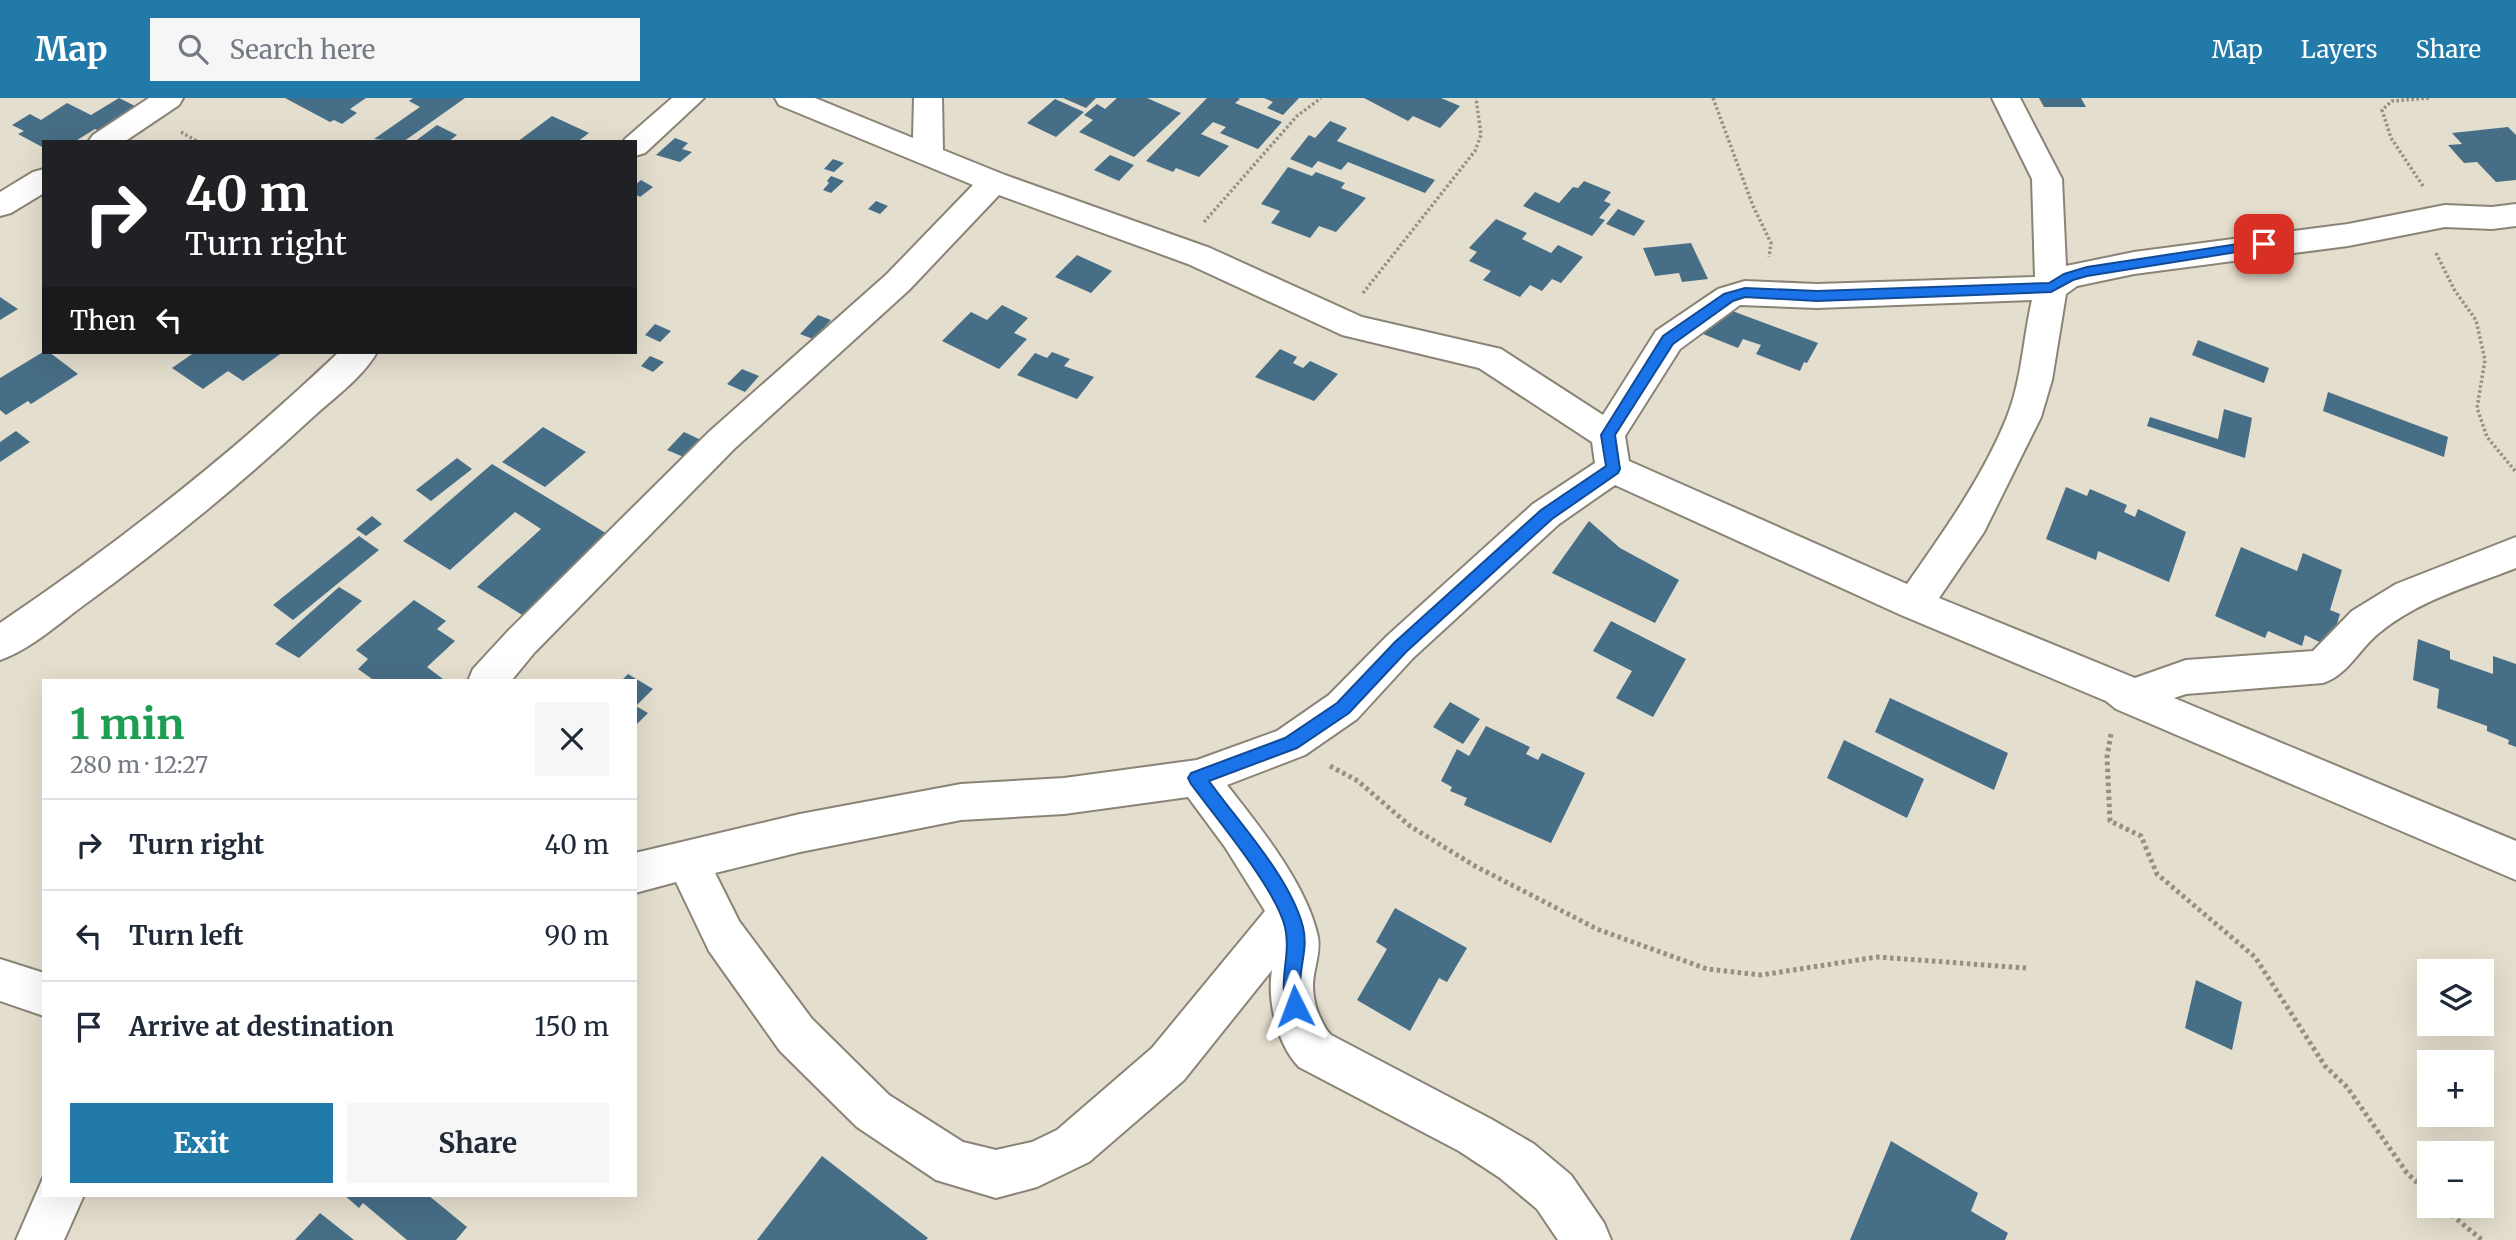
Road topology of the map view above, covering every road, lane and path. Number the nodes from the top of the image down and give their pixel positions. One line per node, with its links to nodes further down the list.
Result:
1 (169, 98): 10 (street)
2 (690, 98): 11 (street)
3 (789, 98): 12 (street)
4 (928, 98): 12 (street)
5 (1321, 98): 18 (path)
6 (1476, 98): 21 (path)
7 (1713, 98): 20 (path)
8 (2007, 98): 19 (street)
9 (2429, 98): 17 (path)
10 (106, 140)
11 (637, 144)
12 (928, 153): 14 (street)
13 (42, 180): 15 (street)
14 (994, 181): 18 (street); 28 (street)
15 (0, 206)
16 (2516, 215): 17 (street)
17 (2434, 218): 19 (street); 24 (path)
18 (1180, 251): 21 (street)
19 (2051, 288): 20 (street); 26 (street)
20 (1753, 293): 23 (street)
21 (1341, 321): 23 (street)
22 (358, 354): 27 (street)
23 (1610, 452): 26 (street); 30 (street)
24 (2516, 472)
25 (2516, 552): 29 (street)
26 (1914, 604): 29 (street)
27 (0, 644)
28 (489, 679)
29 (2125, 693): 33 (street); 39 (path)
30 (1291, 743): 31 (street); 36 (path)
31 (1197, 778): 32 (street); 35 (street)
32 (687, 860): 34 (street); 35 (street)
33 (2516, 860)
34 (637, 872)
35 (1289, 915): 43 (street)
36 (2026, 968)
37 (0, 980): 38 (street)
38 (42, 994)
39 (2417, 1182)
40 (59, 1197): 42 (street)
41 (2454, 1218): 44 (path)
42 (40, 1240)
43 (1587, 1240)
44 (2482, 1240)

